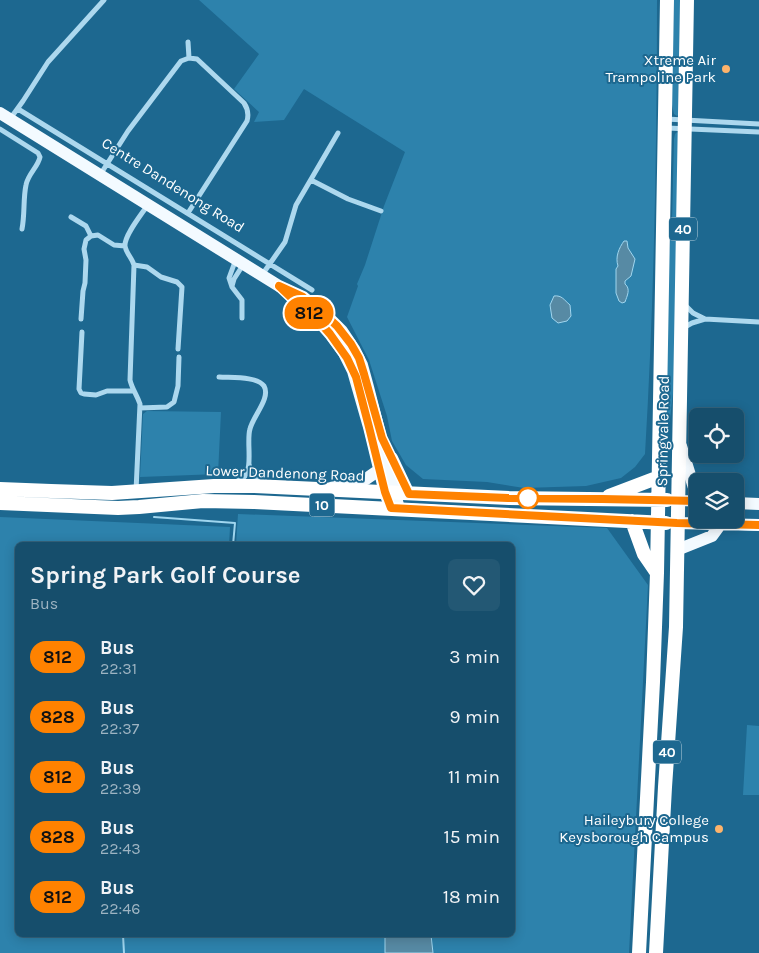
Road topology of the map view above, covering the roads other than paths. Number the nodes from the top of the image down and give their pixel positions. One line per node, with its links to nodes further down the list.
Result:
1 (104, 0): 6 (street)
2 (668, 0): 7 (highway, Springvale Road / 40)
3 (687, 0): 8 (highway, Springvale Road / 40)
4 (188, 42): 5 (street)
5 (189, 58): 13 (street); 18 (street)
6 (13, 115): 13 (street, Centre Dandenong Road); 14 (main road, Centre Dandenong Road)
7 (665, 124): 8 (street); 8 (street); 46 (highway, Springvale Road / 40)
8 (685, 124): 9 (street); 11 (street); 30 (highway, Springvale Road / 40)
9 (759, 124)
10 (0, 129): 20 (street)
11 (759, 132)
12 (338, 133): 15 (street)
13 (108, 163): 14 (street); 18 (street, Centre Dandenong Road)
14 (100, 175): 16 (main road, Centre Dandenong Road)
15 (311, 180): 17 (street); 24 (street)
16 (148, 204): 22 (street); 23 (main road, Centre Dandenong Road)
17 (381, 211)
18 (188, 213): 24 (street, Centre Dandenong Road)
19 (71, 216): 21 (street)
20 (22, 228)
21 (91, 236): 22 (street); 33 (street)
22 (125, 246): 25 (street)
23 (240, 261): 26 (main road, Centre Dandenong Road); 28 (street); 28 (street)
24 (269, 264): 26 (street); 29 (street, Centre Dandenong Road)
25 (134, 265): 37 (street); 40 (street)
26 (261, 275): 27 (main road, Centre Dandenong Road)
27 (279, 286): 44 (main road, Centre Dandenong Road); 52 (main road, Centre Dandenong Road)
28 (232, 287): 31 (street)
29 (312, 290)
30 (682, 302): 32 (street); 35 (highway, Springvale Road / 40)
31 (242, 318)
32 (706, 318): 34 (street); 35 (street)
33 (81, 319)
34 (759, 322)
35 (681, 330): 42 (highway, Springvale Road / 40)
36 (82, 332): 40 (street)
37 (178, 349)
38 (179, 357): 41 (street)
39 (219, 377): 43 (street)
40 (133, 391): 41 (street)
41 (140, 408): 51 (street)
42 (679, 442): 45 (main road); 55 (highway, Springvale Road / 40)
43 (248, 464): 47 (street); 48 (street)
44 (379, 470): 50 (main road); 52 (main road, Centre Dandenong Road)
45 (689, 473)
46 (659, 478): 53 (highway); 54 (highway, Springvale Road / 40)
47 (228, 486): 48 (highway, Lower Dandenong Road / 10); 51 (highway, Lower Dandenong Road / 10)
48 (264, 486): 50 (highway, Lower Dandenong Road / 10)
49 (0, 489): 51 (highway, Lower Dandenong Road / 10)
50 (321, 489): 52 (highway, Lower Dandenong Road / 10)
51 (136, 492)
52 (396, 493): 53 (highway, Lower Dandenong Road / 10); 60 (main road, Centre Dandenong Road)
53 (602, 499): 54 (highway, Lower Dandenong Road / 10)
54 (658, 500): 55 (highway, 10); 62 (highway, Springvale Road / 40)
55 (677, 500): 56 (main road, 10); 63 (highway, Springvale Road / 40)
56 (689, 501)
57 (0, 503): 60 (highway, Lower Dandenong Road / 10)
58 (744, 503): 59 (main road)
59 (759, 504)
60 (395, 509): 61 (highway, Lower Dandenong Road / 10)
61 (632, 521): 62 (highway, Lower Dandenong Road / 10); 69 (highway)
62 (658, 522): 63 (highway, 10); 69 (highway, Springvale Road / 40)
63 (677, 523): 64 (main road, 10); 68 (highway, Springvale Road / 40)
64 (689, 524)
65 (744, 525): 66 (main road, 10)
66 (759, 525)
67 (718, 528): 68 (main road)
68 (677, 550): 71 (highway, Springvale Road / 40)
69 (657, 573): 70 (highway, Springvale Road / 40)
70 (639, 953)
71 (656, 953)

